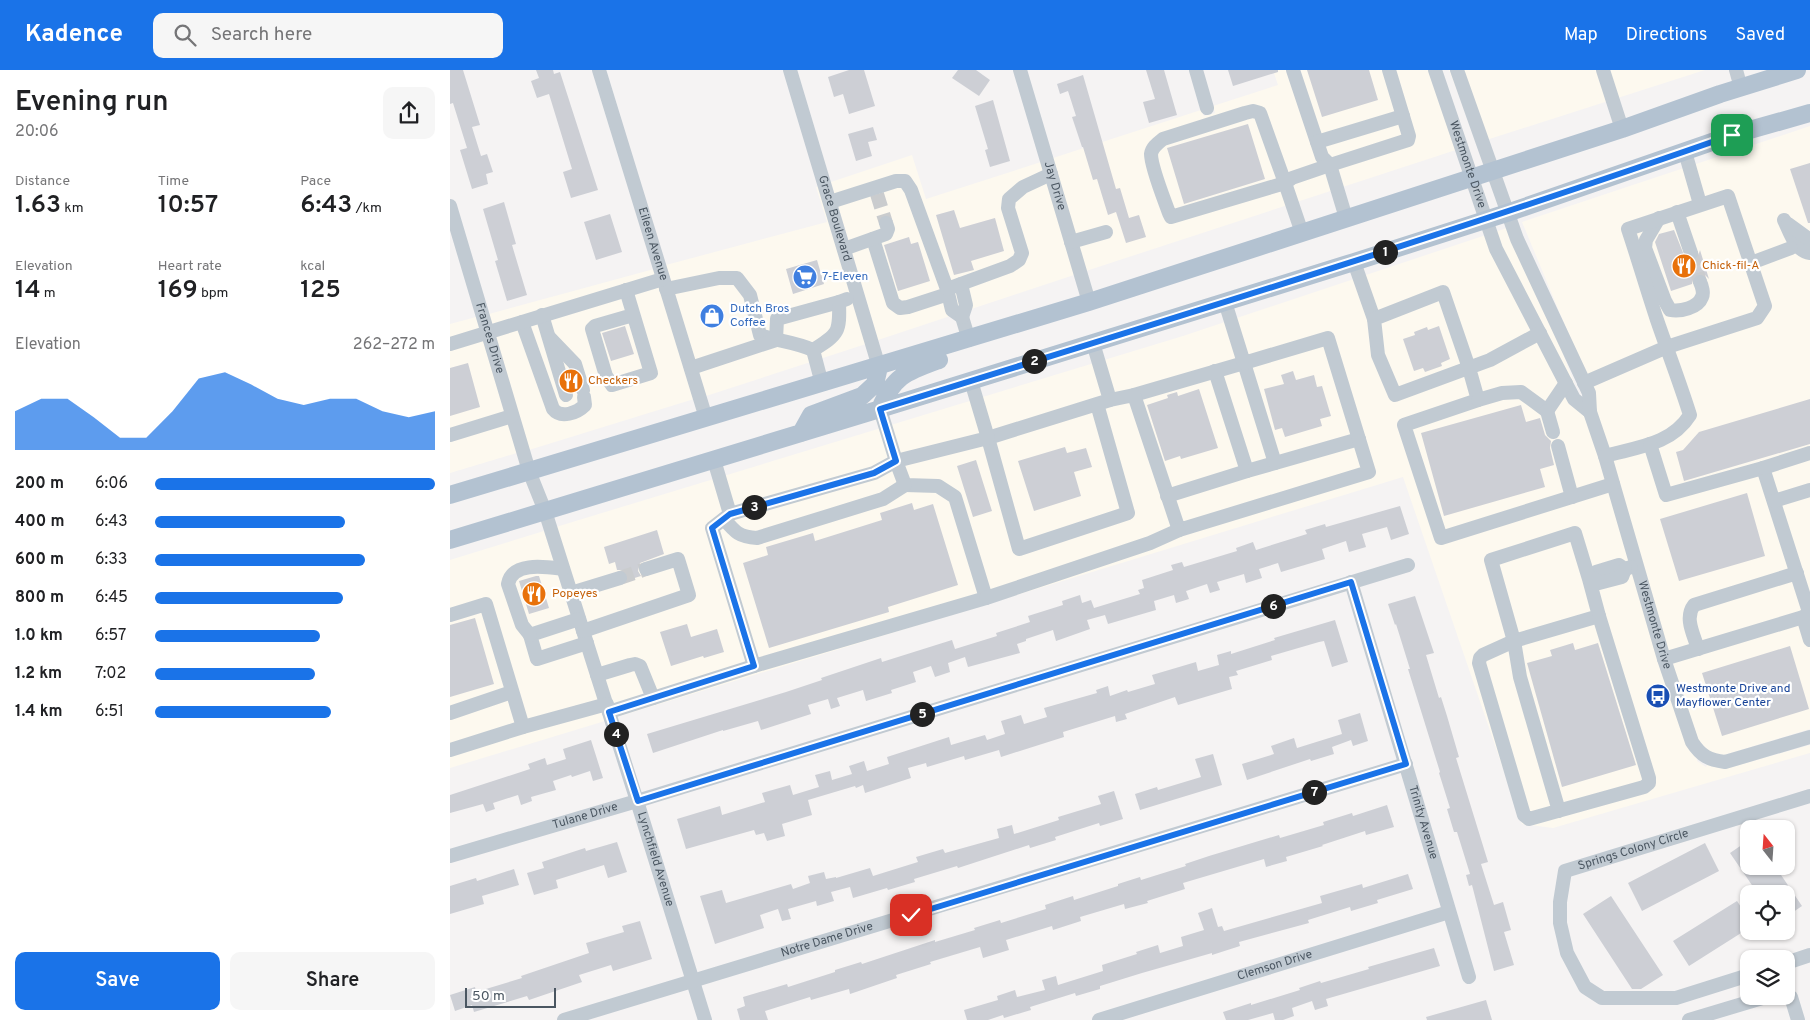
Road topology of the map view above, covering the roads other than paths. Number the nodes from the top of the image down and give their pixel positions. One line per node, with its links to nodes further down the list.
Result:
1 (599, 70): 45 (street, Eileen Avenue)
2 (790, 70): 24 (street, Grace Boulevard)
3 (1020, 70): 21 (street, Jay Drive)
4 (1196, 70): 13 (street)
5 (1389, 70): 15 (street)
6 (1436, 70): 22 (street, Westmonte Drive)
7 (1457, 70): 20 (street, Westmonte Drive)
8 (1603, 70): 16 (street)
9 (1736, 70): 12 (street)
10 (1797, 70): 12 (main road)
11 (1296, 72): 17 (street)
12 (1742, 88): 16 (main road)
13 (1207, 108)
14 (1810, 113): 18 (main road)
15 (1403, 116): 17 (street); 19 (street)
16 (1622, 129): 20 (main road)
17 (1317, 142): 19 (street)
18 (1685, 152): 25 (street); 28 (main road)
19 (1330, 165): 23 (street); 29 (street)
20 (1493, 171): 22 (main road); 28 (street, Westmonte Drive)
21 (1051, 174): 37 (street, Jay Drive); 46 (street)
22 (1471, 178): 29 (main road); 31 (street, Westmonte Drive)
23 (1285, 183): 23 (street); 34 (street)
24 (830, 202): 39 (street, Grace Boulevard); 48 (street)
25 (1700, 204): 27 (street); 43 (street)
26 (450, 206): 59 (street, Frances Drive)
27 (1677, 212): 30 (street); 40 (street)
28 (1507, 213): 31 (main road); 75 (street, Westmonte Drive)
29 (1346, 218): 34 (main road)
30 (1659, 218): 44 (street); 66 (street)
31 (1485, 220): 42 (main road); 60 (street, Westmonte Drive)
32 (886, 223): 35 (street)
33 (1106, 232): 37 (street)
34 (1302, 233): 51 (main road)
35 (873, 239): 39 (street); 48 (street)
36 (1810, 240): 41 (street)
37 (1071, 242): 51 (street, Jay Drive)
38 (1792, 248): 43 (street)
39 (844, 249): 49 (street, Grace Boulevard)
40 (1691, 252)
41 (1810, 253)
42 (1354, 262): 52 (main road); 56 (street)
43 (1750, 263): 66 (street)
44 (1700, 282)
45 (665, 284): 47 (street); 62 (street); 70 (street, Eileen Avenue)
46 (961, 284): 48 (street); 55 (street)
47 (626, 290): 53 (street); 54 (street)
48 (948, 292): 55 (street)
49 (858, 295): 50 (street); 69 (street, Grace Boulevard)
50 (839, 302): 62 (street); 67 (street)
51 (1089, 302): 58 (main road)
52 (1225, 302): 64 (main road); 68 (street)
53 (633, 314): 53 (street)
54 (542, 315): 57 (street); 61 (street)
55 (962, 317): 63 (street)
56 (1374, 318): 71 (street); 71 (street)
57 (522, 322): 59 (street); 80 (street)
58 (1014, 326): 63 (main road); 81 (main road)
59 (487, 332): 65 (street); 84 (street, Frances Drive)
60 (1540, 333): 71 (street); 74 (street, Westmonte Drive)
61 (550, 338): 80 (street); 80 (street)
62 (776, 340): 67 (street); 70 (street)
63 (969, 340): 69 (main road)
64 (1093, 343): 73 (main road); 79 (street)
65 (450, 344)
66 (1667, 347): 75 (street); 91 (street)
67 (813, 350): 76 (street)
68 (1244, 363): 72 (street); 90 (street); 97 (street)
69 (879, 367): 76 (main road); 87 (main road)
70 (691, 368): 85 (street, Eileen Avenue)
71 (1469, 368): 78 (street)
72 (1215, 371): 77 (street); 100 (street)
73 (971, 381): 81 (main road); 89 (street)
74 (1566, 382): 82 (street); 83 (street, Westmonte Drive)
75 (1584, 383): 83 (street, Westmonte Drive)
76 (822, 384): 85 (main road)
77 (1134, 395): 79 (street); 105 (street)
78 (1478, 400): 82 (street); 106 (street)
79 (1104, 402): 89 (street); 89 (street)
80 (569, 403)
81 (880, 409): 87 (main road); 96 (street)
82 (1547, 411): 86 (street)
83 (1590, 412): 94 (street, Westmonte Drive)
84 (512, 416): 88 (street); 99 (street, Frances Drive)
85 (706, 418): 99 (main road)
86 (1553, 432)
87 (801, 433): 95 (main road)
88 (450, 435)
89 (988, 438): 96 (street)
90 (1359, 439): 97 (street); 110 (street)
91 (1650, 444): 94 (street); 98 (street)
92 (1558, 446): 106 (street)
93 (1810, 453): 98 (street)
94 (1605, 456): 101 (street, Westmonte Drive)
95 (714, 460): 108 (main road); 109 (street)
96 (896, 461): 102 (street); 109 (street)
97 (1275, 463): 100 (street)
98 (1763, 468): 107 (street)
99 (528, 471): 104 (main road); 108 (street, Lynchfield Avenue)
100 (1247, 471): 105 (street)
101 (1613, 484): 106 (street); 113 (street, Westmonte Drive)
102 (905, 486): 109 (street); 121 (street)
103 (1810, 490): 107 (street)
104 (450, 495)
105 (1168, 496): 110 (street)
106 (1572, 497)
107 (1774, 501): 116 (street)
108 (545, 511): 111 (main road); 114 (street, Lynchfield Avenue)
109 (727, 516): 131 (street)
110 (1179, 530): 121 (street)
111 (450, 540)
112 (1408, 565): 119 (street, Tulane Drive)
113 (1631, 568): 118 (street); 130 (street, Westmonte Drive)
114 (563, 569): 120 (street, Lynchfield Avenue); 126 (street)
115 (646, 570): 125 (street)
116 (1797, 573): 124 (street); 129 (street)
117 (620, 578): 120 (street)
118 (1591, 578): 123 (street); 128 (street)
119 (1351, 582): 140 (street, Trinity Avenue); 142 (street, Tulane Drive)
120 (571, 593): 125 (street, Lynchfield Avenue)
121 (986, 598): 131 (street)
122 (450, 616): 133 (street)
123 (1599, 616): 128 (street); 143 (street)
124 (1803, 618): 127 (street); 129 (street)
125 (583, 631): 126 (street); 126 (street); 132 (street, Lynchfield Avenue)
126 (530, 635)
127 (1810, 640)
128 (1514, 641): 143 (street); 143 (street)
129 (1698, 649): 130 (street)
130 (1664, 659): 138 (street, Westmonte Drive)
131 (754, 666): 134 (street)
132 (597, 675): 134 (street); 135 (street, Lynchfield Avenue)
133 (512, 692): 136 (street); 137 (street)
134 (653, 698): 135 (street)
135 (608, 708): 137 (street); 142 (street, Lynchfield Avenue)
136 (450, 713)
137 (523, 727): 139 (street)
138 (1810, 737)
139 (450, 750)
140 (1406, 764): 145 (street, Trinity Avenue); 150 (street, Notre Dame Drive)
141 (1810, 796): 149 (street, Springs Colony Circle)
142 (638, 801): 144 (street, Tulane Drive); 150 (street, Lynchfield Avenue)
143 (1559, 811)
144 (450, 856)
145 (1449, 912): 148 (street, Trinity Avenue); 155 (street, Clemson Drive)
146 (1810, 955): 147 (street)
147 (1795, 960)
148 (1469, 977)
149 (1740, 978)
150 (692, 981): 153 (street, Notre Dame Drive); 154 (street, Lynchfield Avenue)
151 (1740, 1005): 156 (street)
152 (1793, 1005): 157 (street)
153 (564, 1020)
154 (705, 1020)
155 (1100, 1020)
156 (1689, 1020)
157 (1798, 1020)

